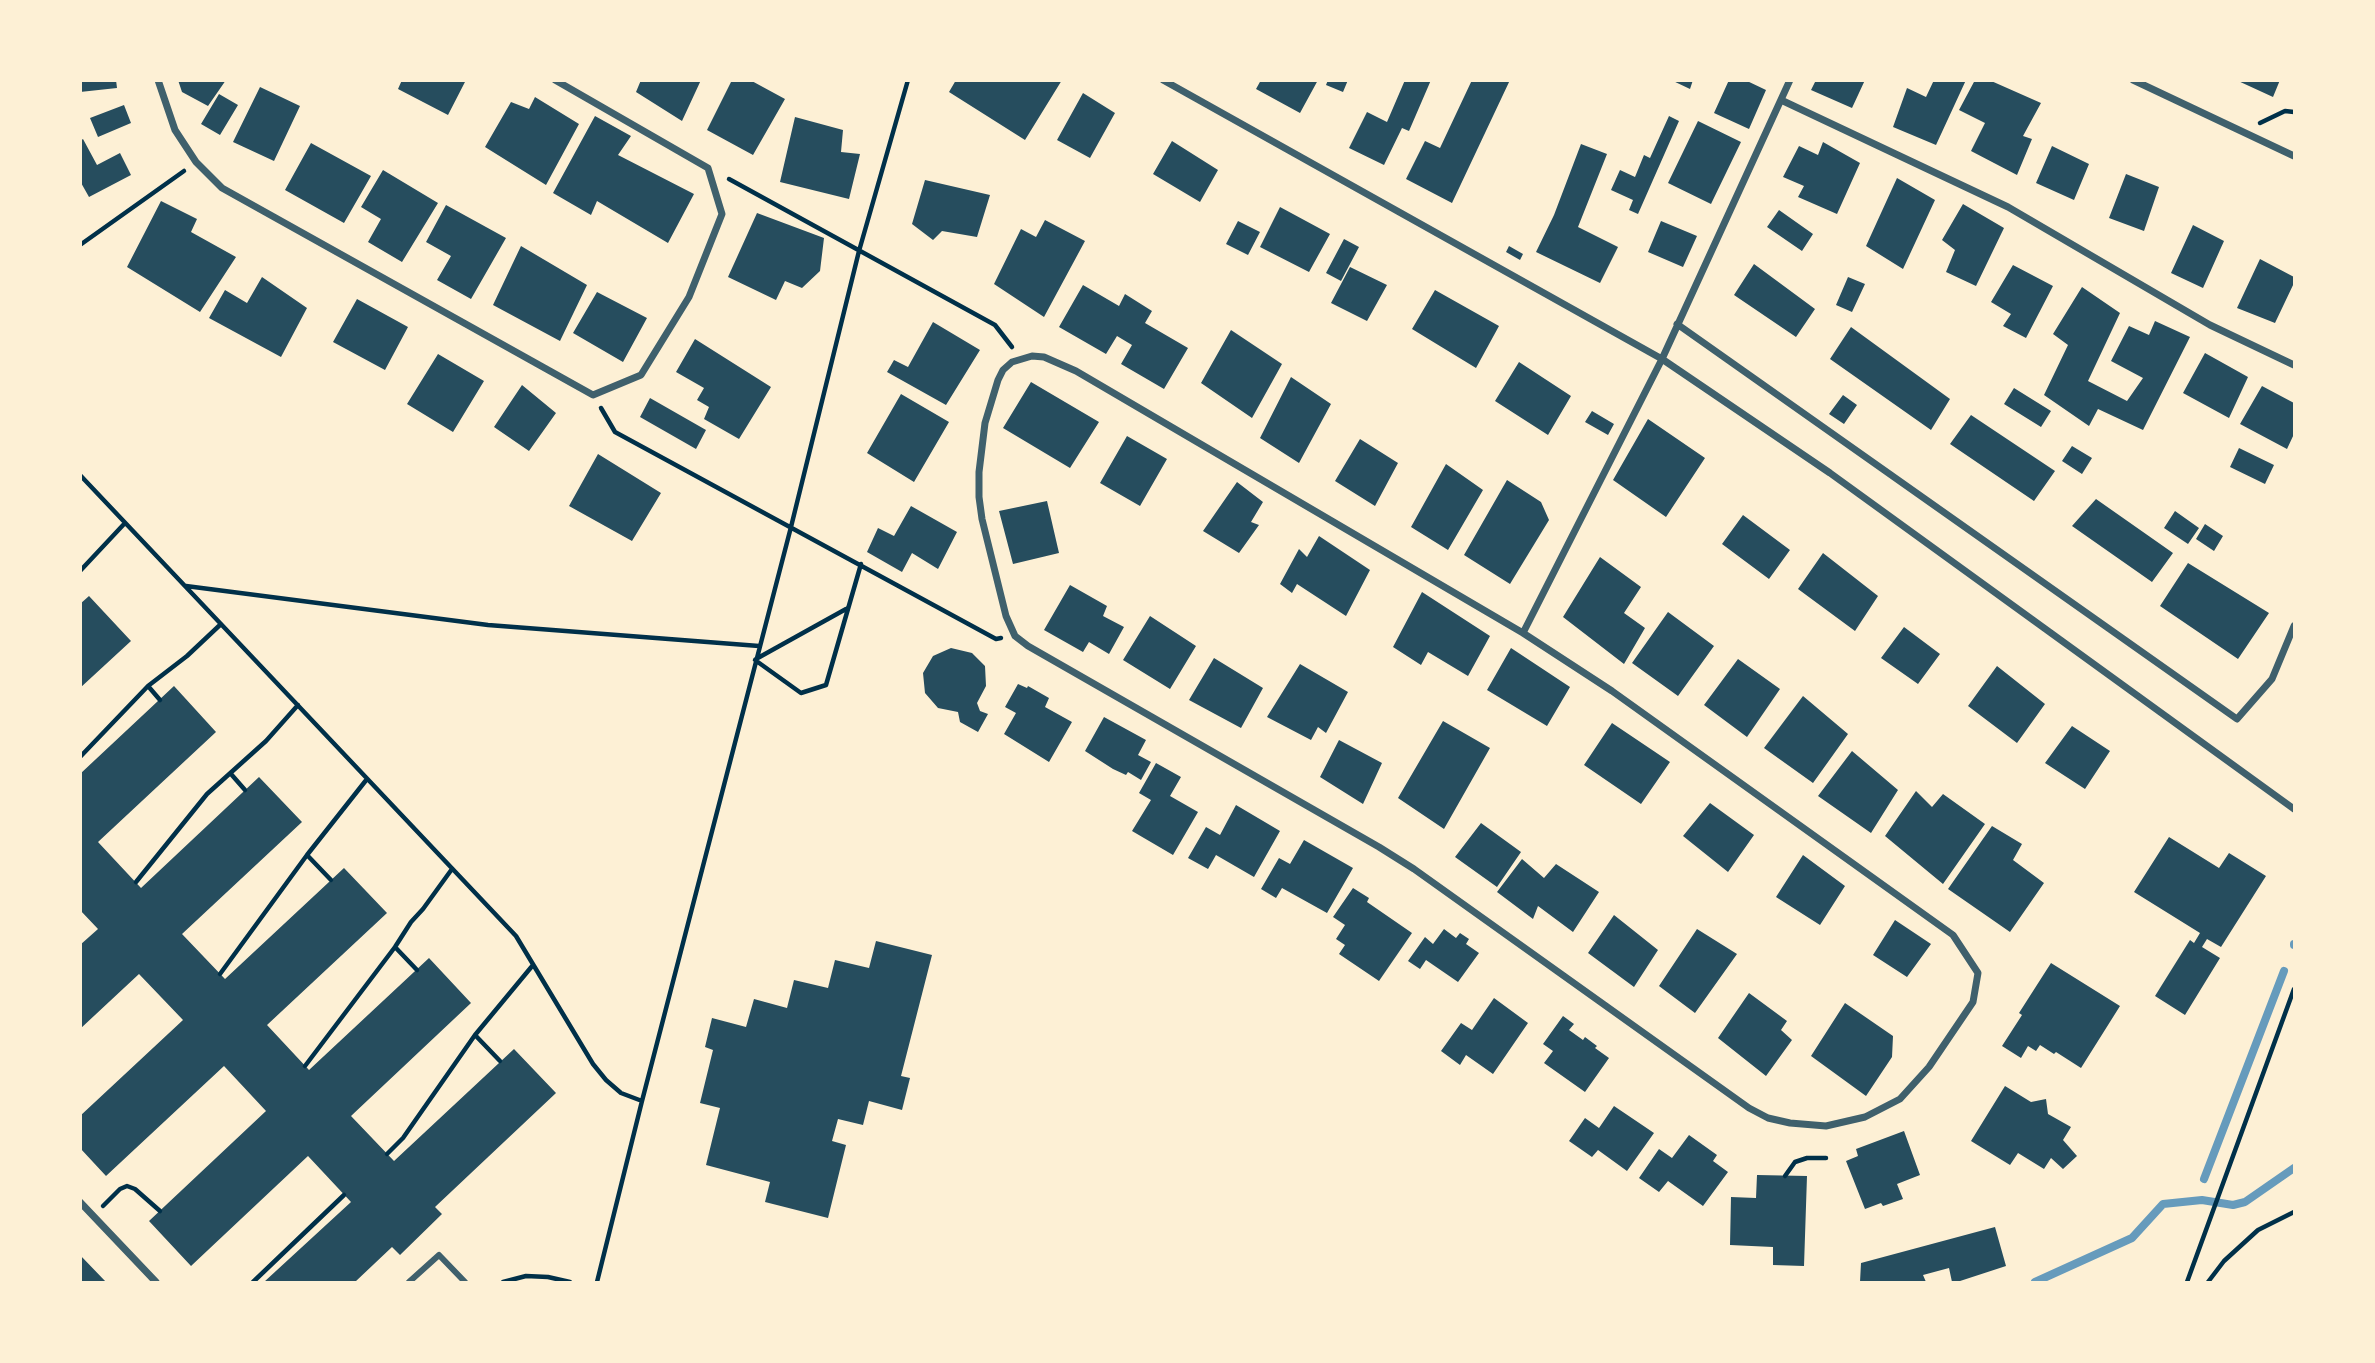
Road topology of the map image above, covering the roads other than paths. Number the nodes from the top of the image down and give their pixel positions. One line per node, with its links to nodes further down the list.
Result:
1 (158, 80): 2 (street)
2 (555, 80)
3 (1163, 80): 9 (street)
4 (1790, 80): 6 (street)
5 (2133, 80): 7 (street)
6 (1781, 100): 8 (street); 10 (street)
7 (2294, 156)
8 (1677, 324): 9 (street); 11 (street)
9 (1662, 359): 12 (street); 13 (street)
10 (2294, 365)
11 (2294, 626)
12 (1524, 633): 12 (street)
13 (2294, 809)
14 (80, 1202): 15 (street)
15 (156, 1283)
16 (409, 1283): 17 (street)
17 (465, 1283)

